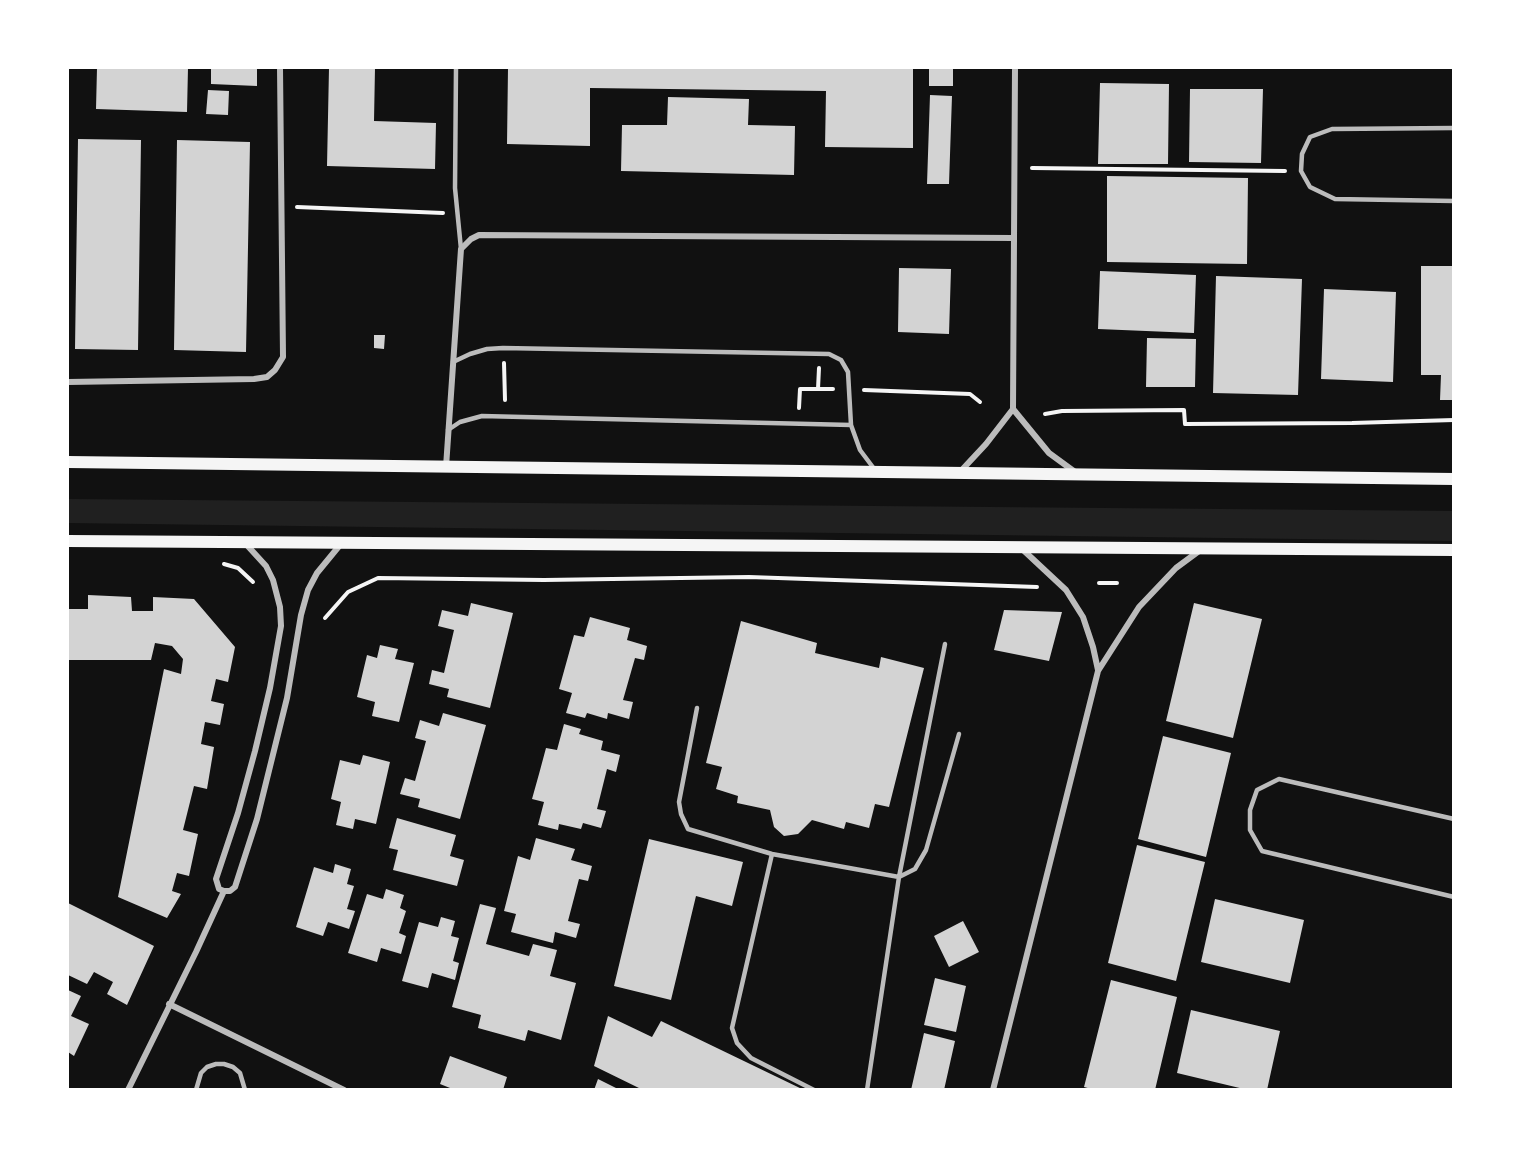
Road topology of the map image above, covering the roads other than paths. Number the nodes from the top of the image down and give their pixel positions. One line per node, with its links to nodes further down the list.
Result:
1 (280, 68): 9 (street)
2 (456, 68): 7 (lane)
3 (1015, 68): 6 (street)
4 (1454, 128): 5 (lane)
5 (1454, 201)
6 (1013, 238): 7 (street); 10 (street)
7 (461, 249): 8 (street)
8 (453, 362): 11 (lane); 12 (street)
9 (68, 382)
10 (1013, 409): 16 (street); 17 (street)
11 (851, 425): 12 (lane); 15 (lane)
12 (448, 429): 14 (street)
13 (68, 462): 14 (main road)
14 (446, 467): 15 (main road)
15 (877, 472): 16 (main road)
16 (958, 474): 17 (main road)
17 (1081, 476): 18 (main road)
18 (1454, 479)
19 (68, 542): 20 (main road)
20 (245, 543): 21 (main road); 32 (street)
21 (342, 543): 22 (main road); 32 (street)
22 (1021, 548): 23 (main road); 26 (street)
23 (1202, 549): 24 (main road); 26 (street)
24 (1454, 550)
25 (945, 644): 31 (lane)
26 (1098, 671): 43 (street)
27 (697, 708): 30 (lane)
28 (959, 734): 31 (lane)
29 (1454, 819): 33 (lane)
30 (772, 854): 31 (lane); 41 (lane)
31 (899, 877): 42 (lane)
32 (224, 891): 34 (street)
33 (1454, 897)
34 (169, 1004): 35 (street); 36 (street)
35 (327, 1081): 39 (lane); 40 (street)
36 (128, 1089)
37 (196, 1089): 38 (lane)
38 (245, 1089)
39 (328, 1089)
40 (344, 1089)
41 (814, 1089)
42 (867, 1089)
43 (993, 1089)

